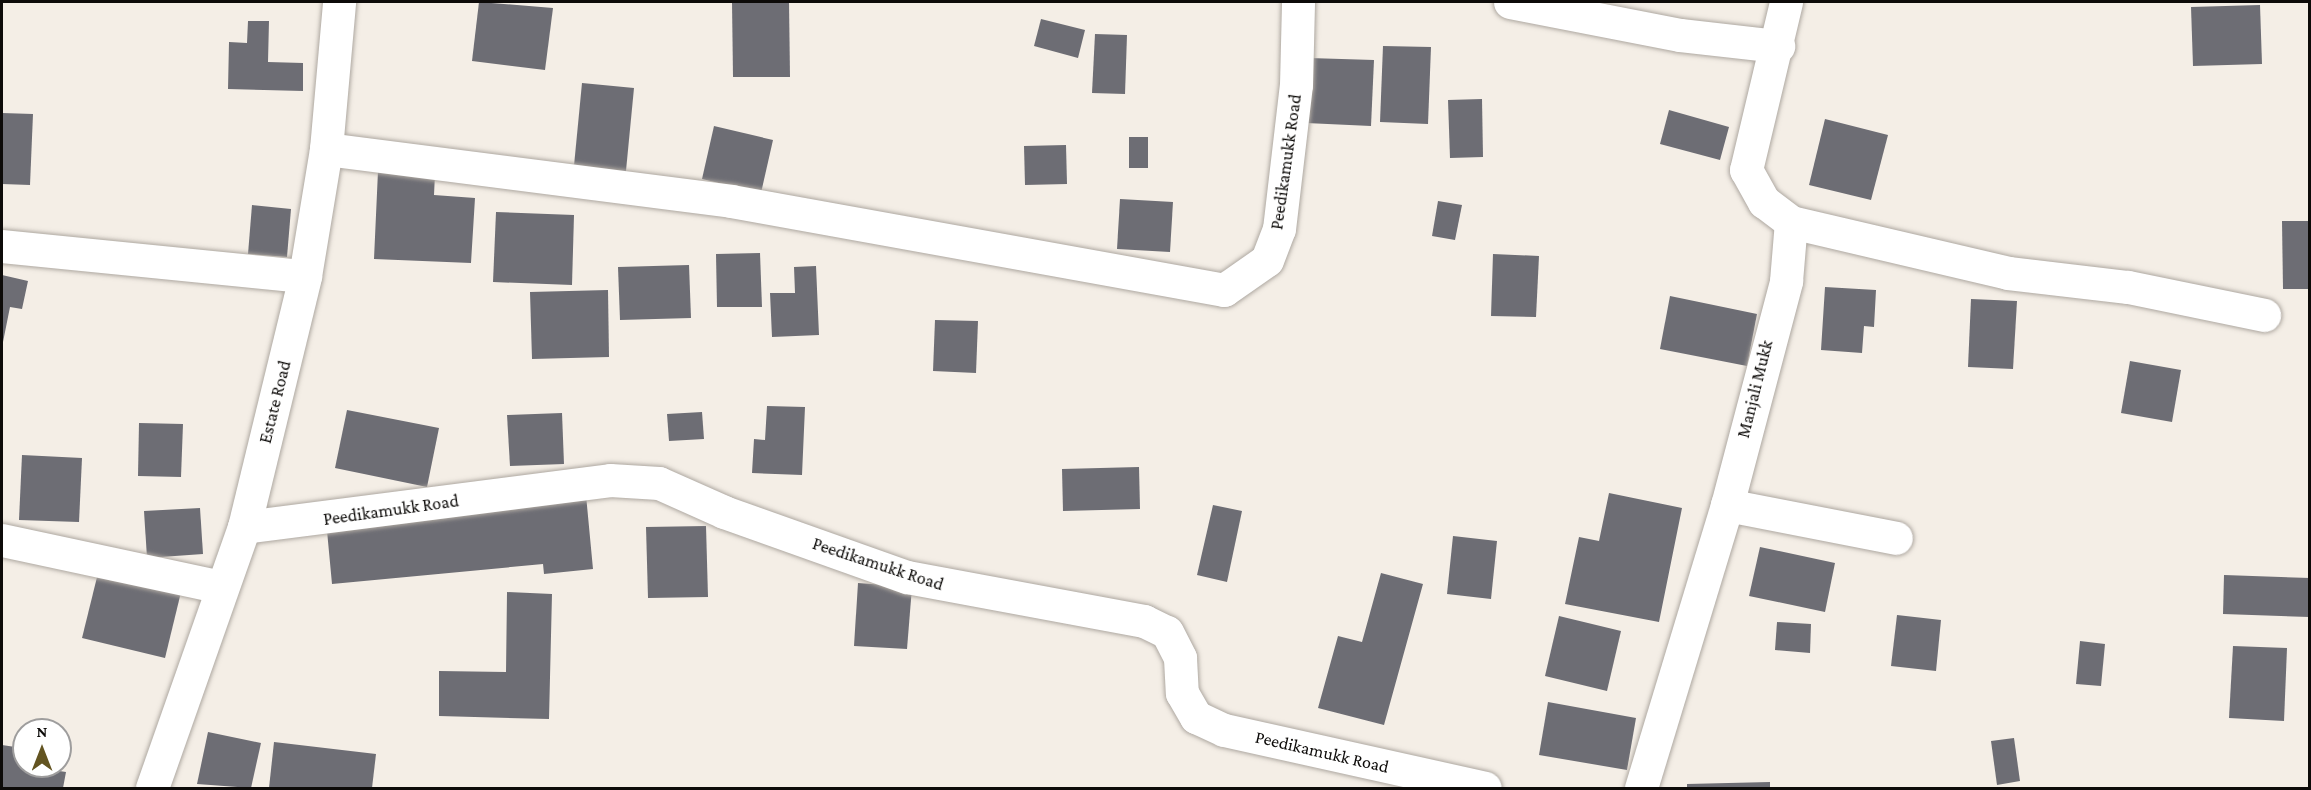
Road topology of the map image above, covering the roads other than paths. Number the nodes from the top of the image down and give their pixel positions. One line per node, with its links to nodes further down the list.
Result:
1 (339, 2): 6 (street, Estate Road)
2 (1298, 2): 6 (street, Peedikamukk Road)
3 (1510, 2): 5 (street)
4 (1786, 2): 5 (street)
5 (1778, 46): 7 (street)
6 (326, 149): 9 (street, Estate Road)
7 (1791, 222): 10 (street); 11 (street, Manjali Mukk)
8 (2, 246): 9 (street)
9 (305, 276): 12 (street, Estate Road)
10 (2264, 315)
11 (1727, 505): 13 (street); 18 (street, Manjali Mukk)
12 (244, 527): 15 (street, Estate Road); 17 (street, Peedikamukk Road)
13 (1896, 538)
14 (2, 540): 15 (street)
15 (221, 587): 16 (street, Estate Road)
16 (152, 789)
17 (1485, 789)
18 (1641, 789)

